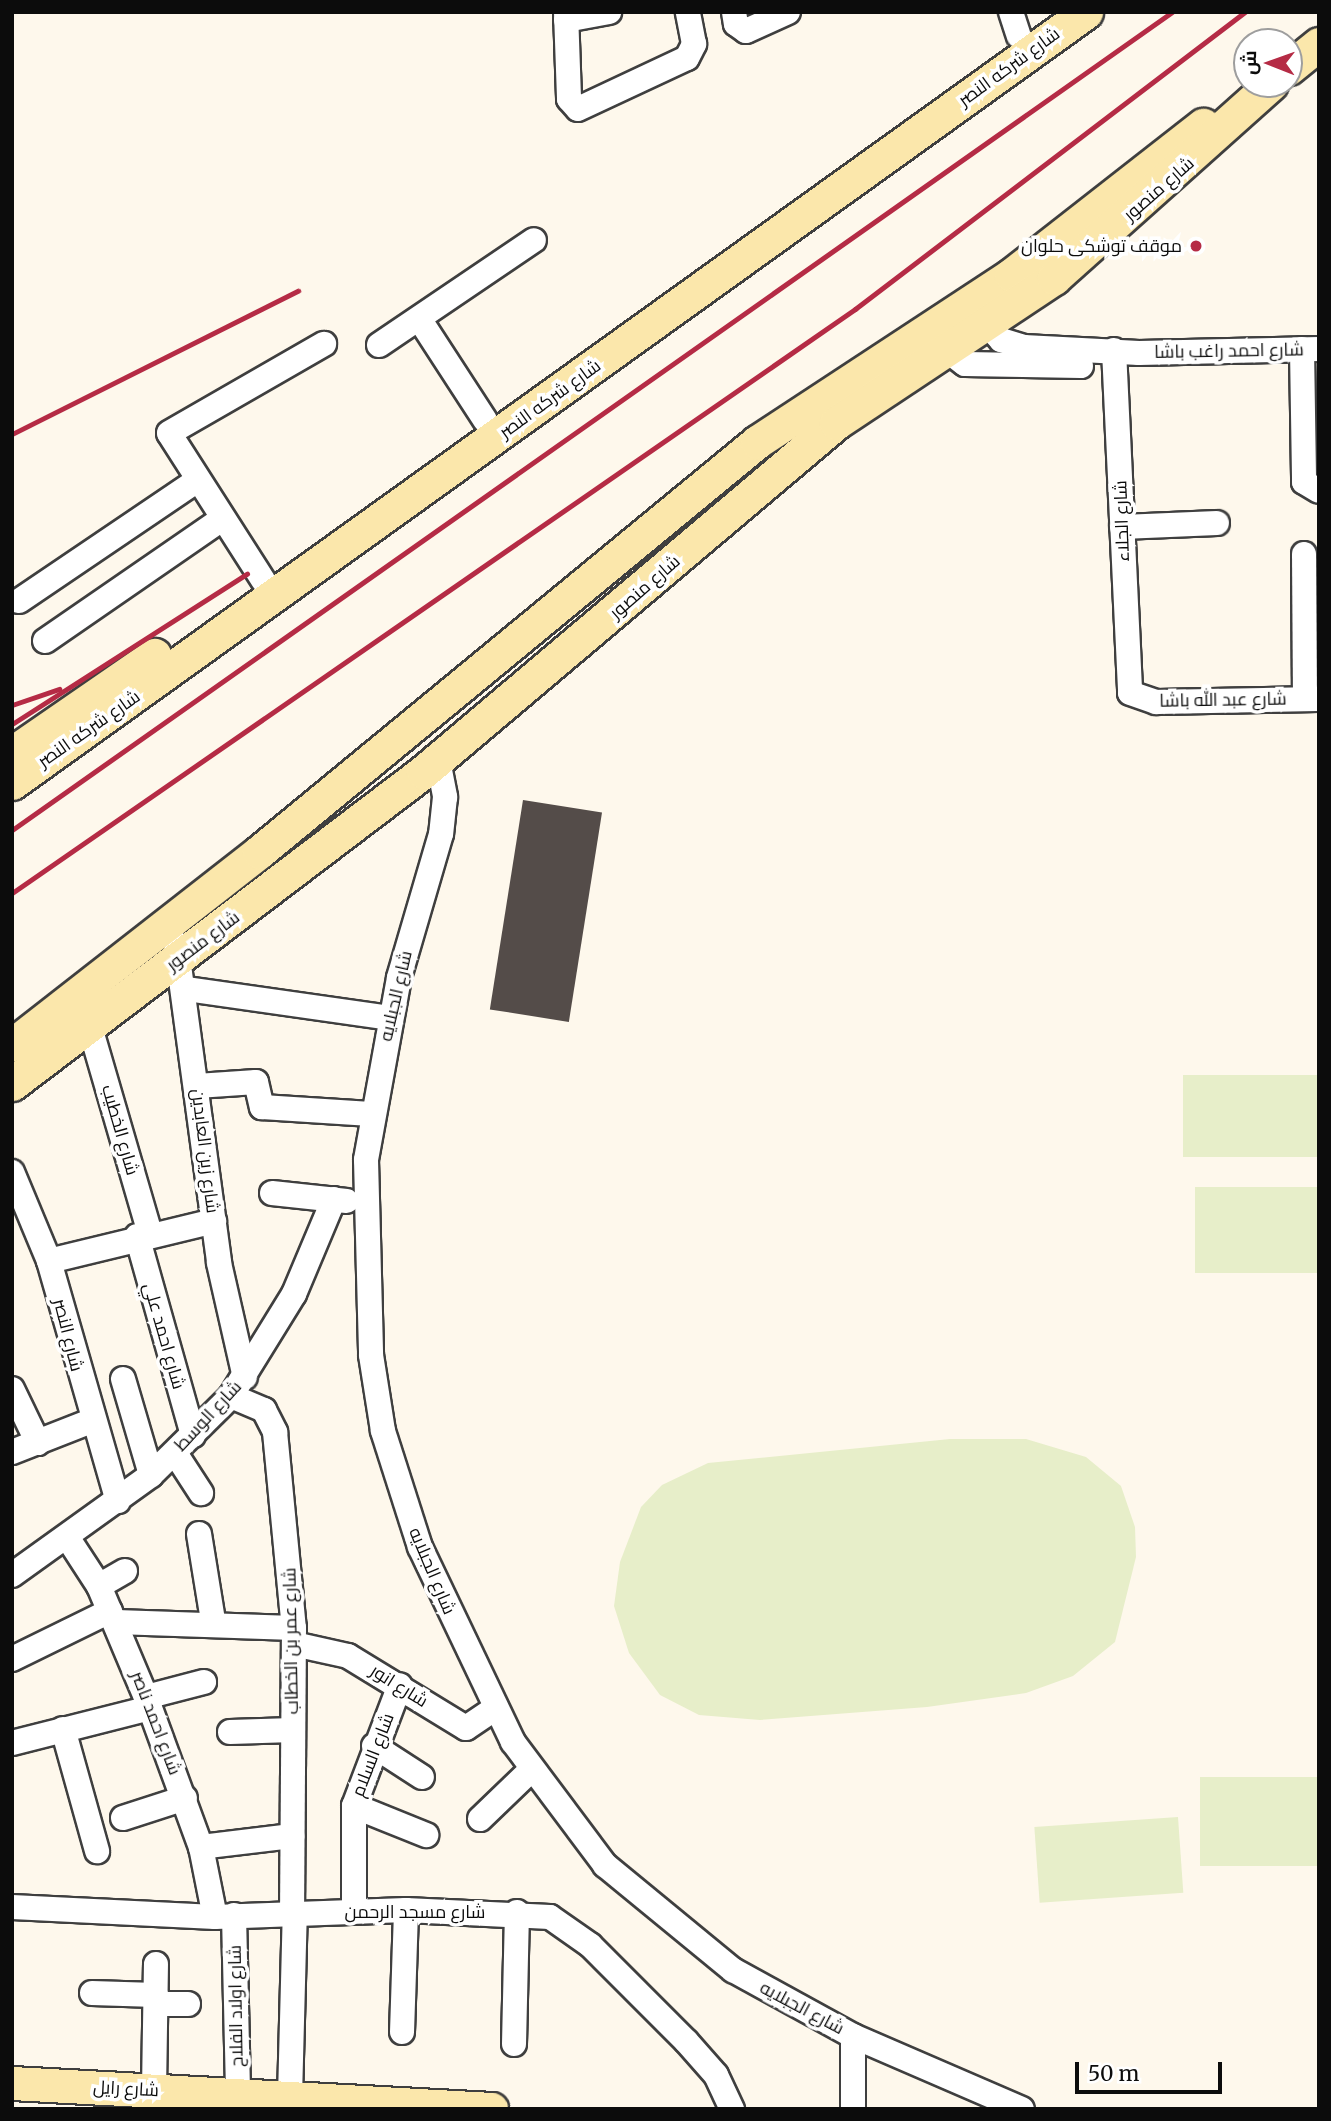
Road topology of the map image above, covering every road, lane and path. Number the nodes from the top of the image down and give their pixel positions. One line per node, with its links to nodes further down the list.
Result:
1 (609, 12): 6 (street)
2 (688, 12): 6 (street)
3 (788, 12): 7 (street)
4 (1052, 12): 8 (street, شارع شركه النصر)
5 (1086, 12): 36 (street, شارع شركه النصر)
6 (566, 16)
7 (737, 21)
8 (1015, 24): 20 (street, شارع شركه النصر)
9 (1319, 44): 10 (street)
10 (1303, 57)
11 (1254, 98): 13 (street, شارع منصور)
12 (534, 240): 14 (street)
13 (977, 314): 15 (street, شارع منصور); 19 (street, شارع احمد راغب باشا)
14 (420, 320): 17 (street); 20 (street)
15 (934, 341): 19 (street, شارع احمد راغب باشا); 29 (street, شارع منصور); 31 (street, شارع منصور)
16 (324, 344): 21 (street)
17 (379, 345)
18 (1310, 349): 19 (street, شارع احمد راغب باشا); 22 (street)
19 (1115, 356): 25 (street, شارع الجلاء)
20 (485, 420): 27 (street, شارع شركه النصر)
21 (198, 480): 23 (street); 28 (street)
22 (1319, 491)
23 (223, 518): 27 (street); 30 (street)
24 (1217, 523): 25 (street)
25 (1122, 527): 32 (street, شارع الجلاء)
26 (1304, 554): 33 (street)
27 (263, 580): 34 (street, شارع شركه النصر)
28 (19, 601)
29 (548, 613): 31 (street); 37 (street, شارع منصور)
30 (45, 641)
31 (577, 648): 35 (street, شارع منصور)
32 (1130, 692): 33 (street, شارع عبد الله باشا)
33 (1312, 699)
34 (12, 753)
35 (438, 760): 38 (street, شارع منصور); 40 (street, شارع الجبلايه)
36 (12, 783)
37 (168, 925): 38 (street, شارع زين العابدين); 42 (street, شارع منصور)
38 (182, 956): 39 (street, شارع زين العابدين); 41 (street, شارع منصور)
39 (187, 989): 40 (street); 44 (street, شارع زين العابدين)
40 (390, 1018): 45 (street, شارع الجبلايه)
41 (90, 1027): 43 (street, شارع منصور); 51 (street, شارع الخطيب)
42 (12, 1045)
43 (12, 1084)
44 (197, 1086): 45 (street); 50 (street, شارع زين العابدين)
45 (371, 1114): 49 (street, شارع الجبلايه)
46 (12, 1172): 52 (street, شارع النصر)
47 (272, 1193): 48 (street)
48 (334, 1199): 49 (street); 54 (street, شارع الوسط)
49 (366, 1203): 76 (street, شارع الجبلايه)
50 (214, 1221): 51 (street); 54 (street, شارع زين العابدين)
51 (143, 1234): 52 (street); 57 (street, شارع احمد علي)
52 (49, 1261): 56 (street, شارع النصر)
53 (123, 1379): 61 (street)
54 (238, 1386): 57 (street, شارع الوسط); 71 (street, شارع عمر بن الخطاب)
55 (12, 1389): 58 (street)
56 (90, 1421): 58 (street); 63 (street, شارع النصر)
57 (193, 1435): 60 (street, شارع الوسط)
58 (38, 1443): 59 (street)
59 (12, 1452)
60 (175, 1453): 61 (street, شارع الوسط); 62 (street)
61 (151, 1475): 63 (street, شارع الوسط)
62 (201, 1493)
63 (118, 1501): 65 (street, شارع الوسط)
64 (199, 1534): 70 (street)
65 (69, 1540): 67 (street, شارع الوسط); 68 (street, شارع احمد ناصر)
66 (125, 1572): 68 (street)
67 (12, 1575)
68 (99, 1586): 69 (street, شارع احمد ناصر)
69 (113, 1617): 70 (street, شارع انور); 72 (street); 75 (street, شارع احمد ناصر)
70 (214, 1620): 71 (street, شارع انور)
71 (294, 1636): 74 (street, شارع انور); 78 (street, شارع عمر بن الخطاب)
72 (12, 1659)
73 (204, 1682): 75 (street)
74 (400, 1685): 76 (street, شارع انور); 81 (street, شارع السلام)
75 (148, 1702): 77 (street); 84 (street, شارع احمد ناصر)
76 (494, 1709): 82 (street, شارع الجبلايه)
77 (63, 1729): 80 (street); 91 (street)
78 (293, 1730): 79 (street); 89 (street, شارع عمر بن الخطاب)
79 (230, 1732)
80 (12, 1743)
81 (374, 1746): 83 (street); 85 (street, شارع السلام)
82 (531, 1770): 87 (street); 103 (street, شارع الجبلايه)
83 (422, 1777)
84 (185, 1797): 86 (street); 90 (street, شارع احمد ناصر)
85 (354, 1806): 88 (street); 94 (street, شارع السلام)
86 (122, 1818)
87 (480, 1819)
88 (426, 1835)
89 (292, 1836): 90 (street); 96 (street, شارع عمر بن الخطاب)
90 (201, 1847): 97 (street, شارع احمد ناصر)
91 (97, 1851)
92 (12, 1907): 97 (street, شارع مسجد الرحمن)
93 (406, 1910): 94 (street, شارع مسجد الرحمن); 95 (street, شارع مسجد الرحمن); 102 (street)
94 (354, 1911): 96 (street, شارع مسجد الرحمن)
95 (517, 1912): 104 (street); 111 (street, شارع مسجد الرحمن)
96 (293, 1913): 97 (street, شارع مسجد الرحمن); 108 (street, شارع عمر بن الخطاب)
97 (225, 1916): 107 (street, شارع اولاد الفلاح)
98 (156, 1964): 100 (street)
99 (92, 1993): 100 (street)
100 (156, 1999): 101 (street); 106 (street)
101 (188, 2004)
102 (402, 2032)
103 (853, 2036): 112 (street); 113 (street, شارع الجبلايه)
104 (514, 2044)
105 (12, 2083): 109 (street, شارع رايل)
106 (153, 2090): 107 (street, شارع رايل); 109 (street, شارع رايل)
107 (238, 2096): 108 (street, شارع رايل)
108 (290, 2097): 110 (street, شارع رايل)
109 (107, 2098)
110 (491, 2109)
111 (732, 2109)
112 (853, 2109)
113 (1023, 2109)

